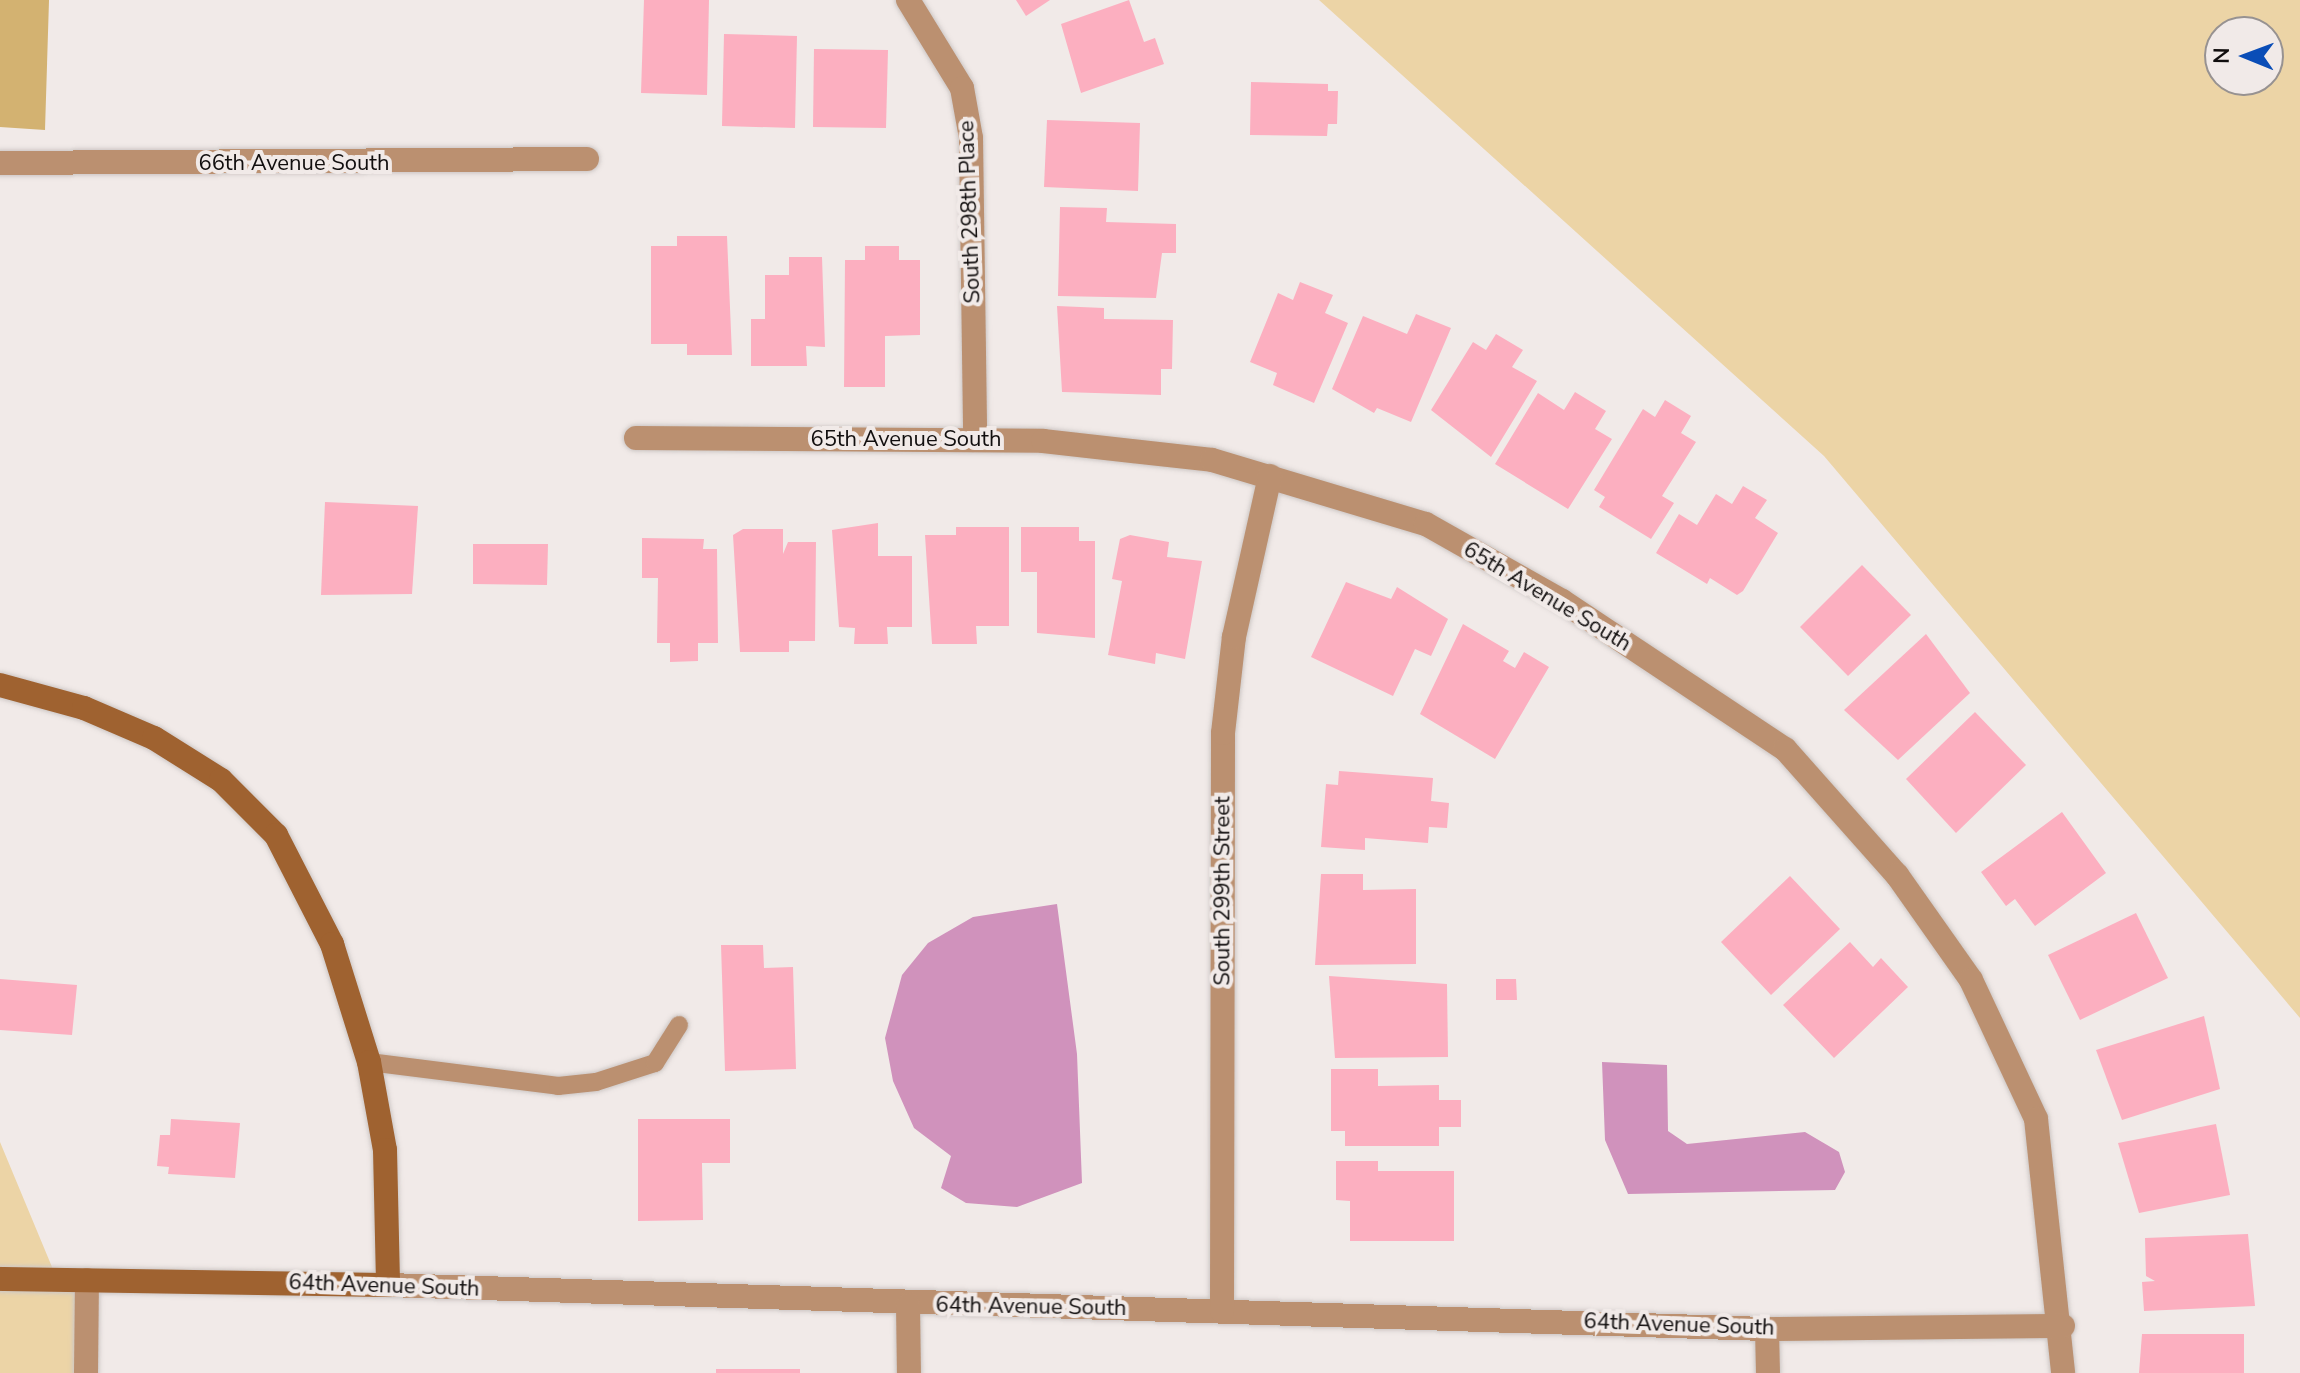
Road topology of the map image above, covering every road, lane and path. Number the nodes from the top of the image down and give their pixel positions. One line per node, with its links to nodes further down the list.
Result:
1 (908, 0): 5 (street, South 298th Place)
2 (587, 159): 3 (street, 66th Avenue South)
3 (0, 163)
4 (636, 438): 5 (street, 65th Avenue South)
5 (975, 440): 6 (street, 65th Avenue South)
6 (1270, 476): 14 (street, South 299th Street); 15 (street, 65th Avenue South)
7 (0, 685): 9 (street)
8 (679, 1025): 9 (lane)
9 (369, 1062): 12 (street)
10 (0, 1279): 11 (street, 64th Avenue South)
11 (87, 1280): 12 (street, 64th Avenue South); 17 (street)
12 (388, 1285): 13 (street, 64th Avenue South)
13 (908, 1305): 14 (street, 64th Avenue South); 18 (street)
14 (1222, 1311): 16 (street, 64th Avenue South)
15 (2063, 1326): 16 (street, 64th Avenue South); 20 (street, 65th Avenue South)
16 (1767, 1329): 19 (street)
17 (86, 1373)
18 (909, 1373)
19 (1768, 1373)
20 (2063, 1373)

